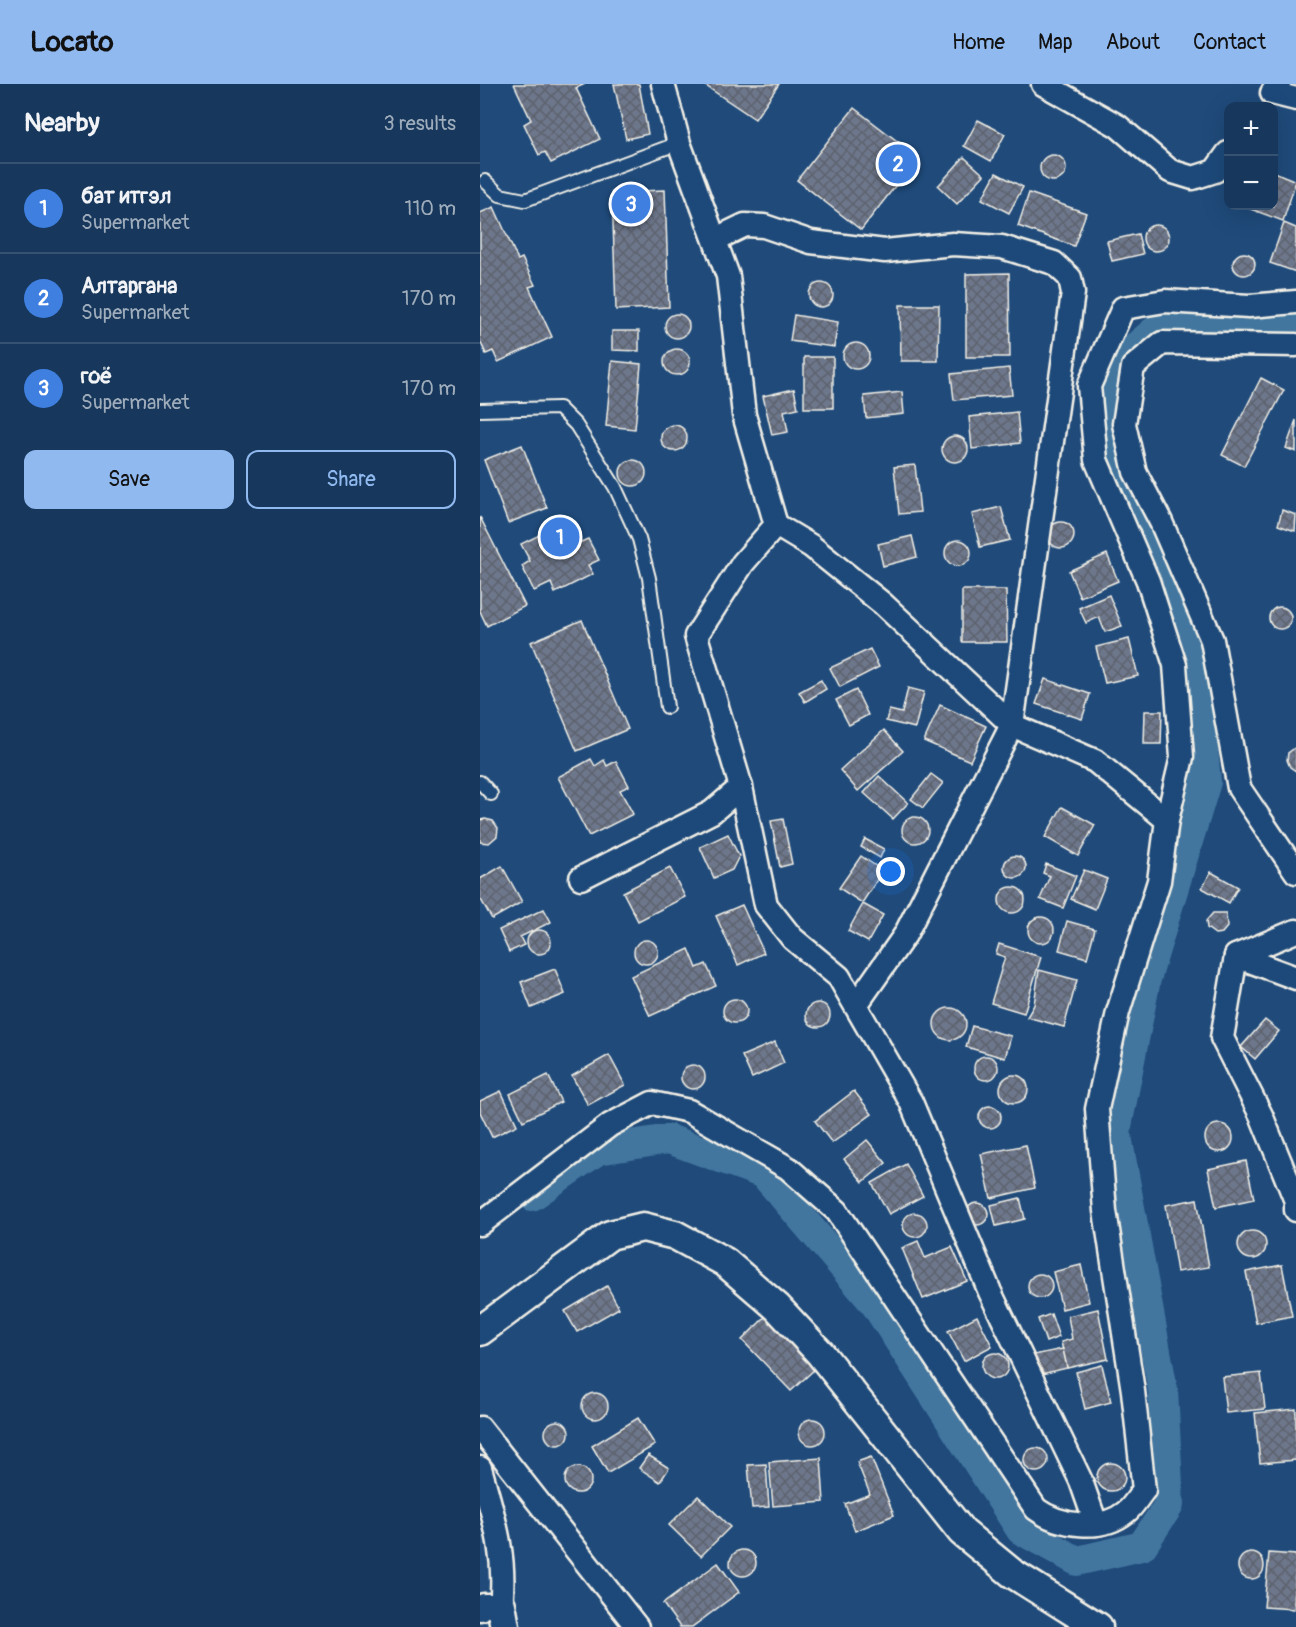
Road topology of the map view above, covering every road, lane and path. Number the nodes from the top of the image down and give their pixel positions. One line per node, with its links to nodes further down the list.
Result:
1 (663, 84): 5 (street)
2 (1043, 84): 6 (street)
3 (1271, 95): 4 (street)
4 (1296, 99)
5 (679, 143): 7 (lane); 8 (street)
6 (1226, 156)
7 (482, 178)
8 (716, 239): 12 (street); 14 (street)
9 (1296, 302): 18 (street)
10 (1296, 345): 19 (street)
11 (480, 410): 13 (lane)
12 (776, 525): 14 (street); 16 (street)
13 (667, 707)
14 (1012, 725): 18 (street); 24 (street)
15 (480, 782): 17 (lane)
16 (741, 787): 20 (street); 24 (street)
17 (491, 794)
18 (1167, 820): 31 (street)
19 (1296, 872)
20 (581, 878)
21 (1296, 931): 22 (street)
22 (1236, 956): 23 (street); 25 (street)
23 (1296, 978)
24 (856, 1005): 31 (street)
25 (1296, 1201): 26 (street)
26 (1296, 1210)
27 (480, 1224): 31 (street)
28 (480, 1330): 34 (street)
29 (480, 1428): 33 (street)
30 (480, 1468): 32 (street)
31 (1096, 1524)
32 (495, 1614)
33 (637, 1627)
34 (1098, 1627)

